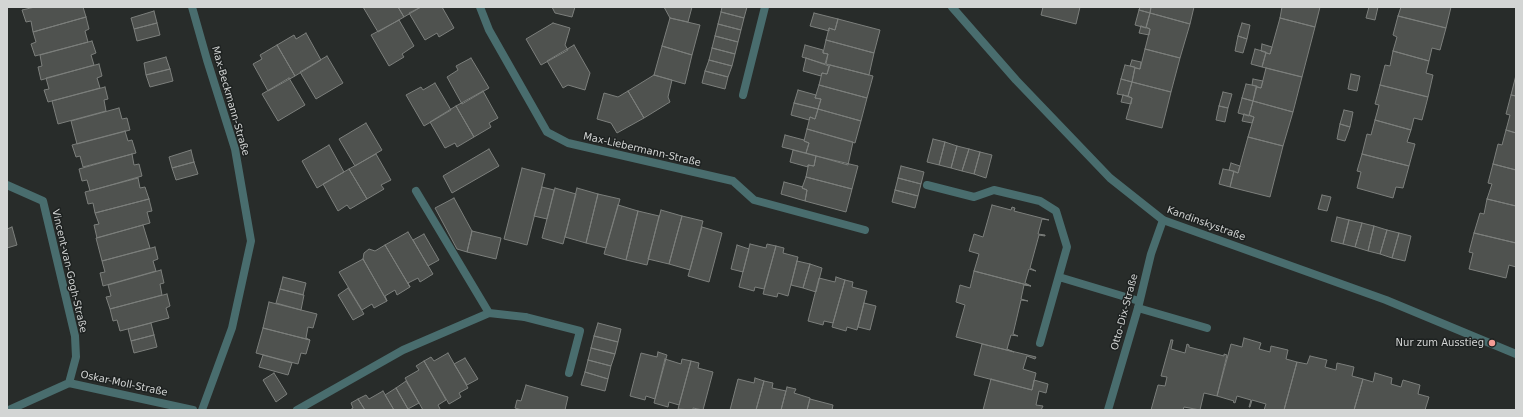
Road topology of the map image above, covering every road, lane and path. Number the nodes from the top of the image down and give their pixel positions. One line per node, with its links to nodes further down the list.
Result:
1 (192, 7): 21 (street, Max-Beckmann-Straße)
2 (480, 7): 10 (street, Max-Liebermann-Straße)
3 (765, 7): 5 (street)
4 (957, 9): 9 (street, Kandinskystraße)
5 (743, 95)
6 (7, 185): 18 (street, Vincent-van-Gogh-Straße)
7 (927, 185): 11 (street)
8 (416, 191): 13 (street)
9 (1162, 220): 12 (street, Otto-Dix-Straße); 16 (street, Kandinskystraße)
10 (865, 230)
11 (1059, 276): 12 (street); 15 (street)
12 (1139, 304): 14 (street); 23 (street, Otto-Dix-Straße)
13 (489, 313): 17 (street); 22 (street)
14 (1207, 328)
15 (1040, 343)
16 (1516, 354)
17 (569, 373)
18 (69, 383): 19 (street, Oskar-Moll-Straße); 20 (street, Oskar-Moll-Straße)
19 (9, 410)
20 (193, 410)
21 (202, 410)
22 (297, 410)
23 (1108, 410)

